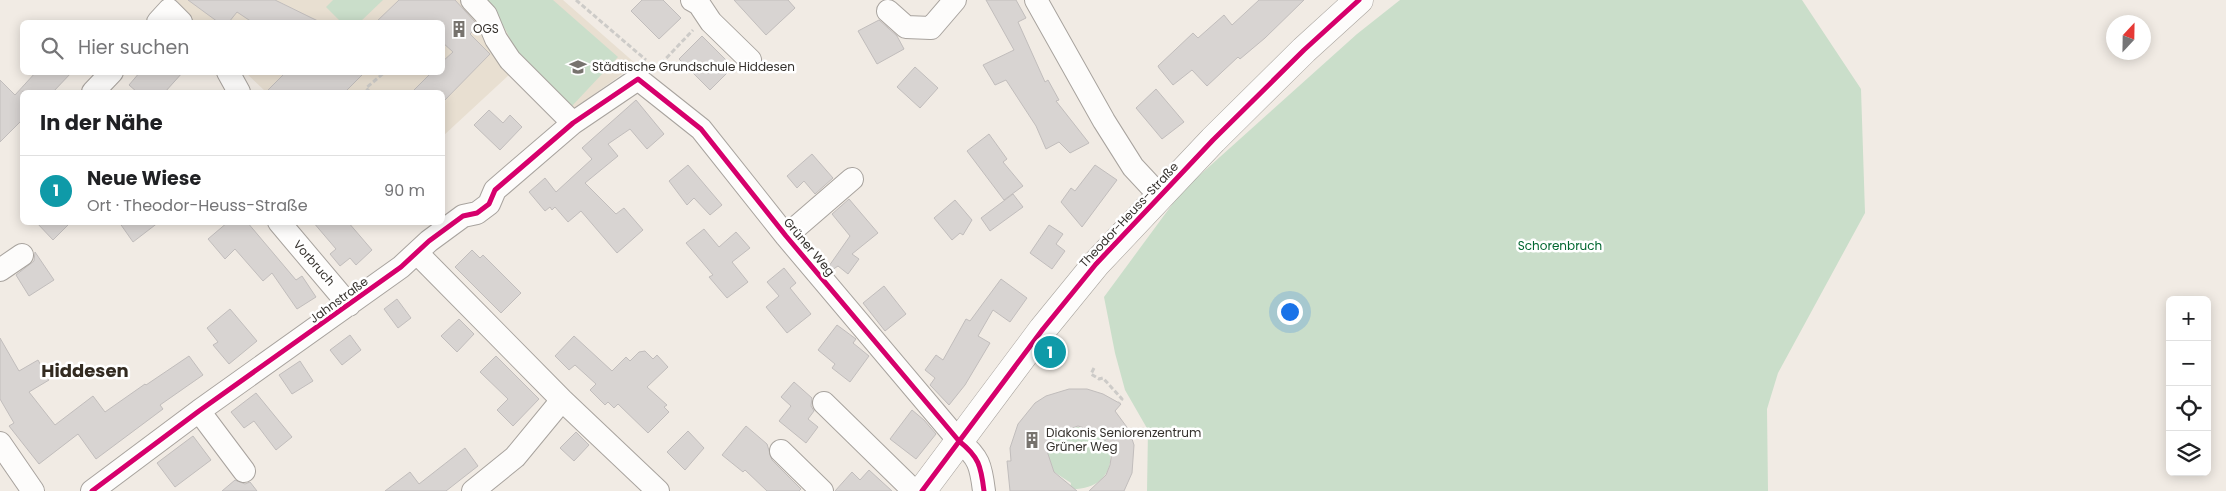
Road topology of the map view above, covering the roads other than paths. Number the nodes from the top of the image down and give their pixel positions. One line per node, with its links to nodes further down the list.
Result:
1 (472, 0): 12 (street)
2 (955, 0): 6 (street)
3 (1036, 0): 14 (street)
4 (1359, 0): 14 (main road, Theodor-Heuss-Straße)
5 (699, 2): 7 (street)
6 (888, 11)
7 (750, 60)
8 (109, 75): 10 (street)
9 (230, 75): 11 (street)
10 (95, 90)
11 (239, 90)
12 (579, 119): 16 (street, Grüner Weg); 17 (street, Jahnstraße)
13 (852, 179): 16 (street)
14 (1160, 196): 24 (main road, Theodor-Heuss-Straße)
15 (282, 225): 20 (street, Vorbruch)
16 (786, 236): 24 (street, Grüner Weg)
17 (418, 254): 20 (street, Jahnstraße); 21 (street)
18 (22, 255): 19 (street)
19 (0, 270)
20 (349, 305): 23 (street, Jahnstraße)
21 (562, 400): 30 (street); 31 (street)
22 (824, 403): 33 (street)
23 (199, 411): 27 (street); 29 (street, Jahnstraße)
24 (959, 441): 34 (main road, Theodor-Heuss-Straße); 35 (street, Grüner Weg)
25 (0, 443): 28 (street)
26 (781, 451): 32 (street)
27 (244, 471)
28 (33, 491)
29 (92, 491)
30 (473, 491)
31 (658, 491)
32 (822, 491)
33 (914, 491)
34 (922, 491)
35 (984, 491)

